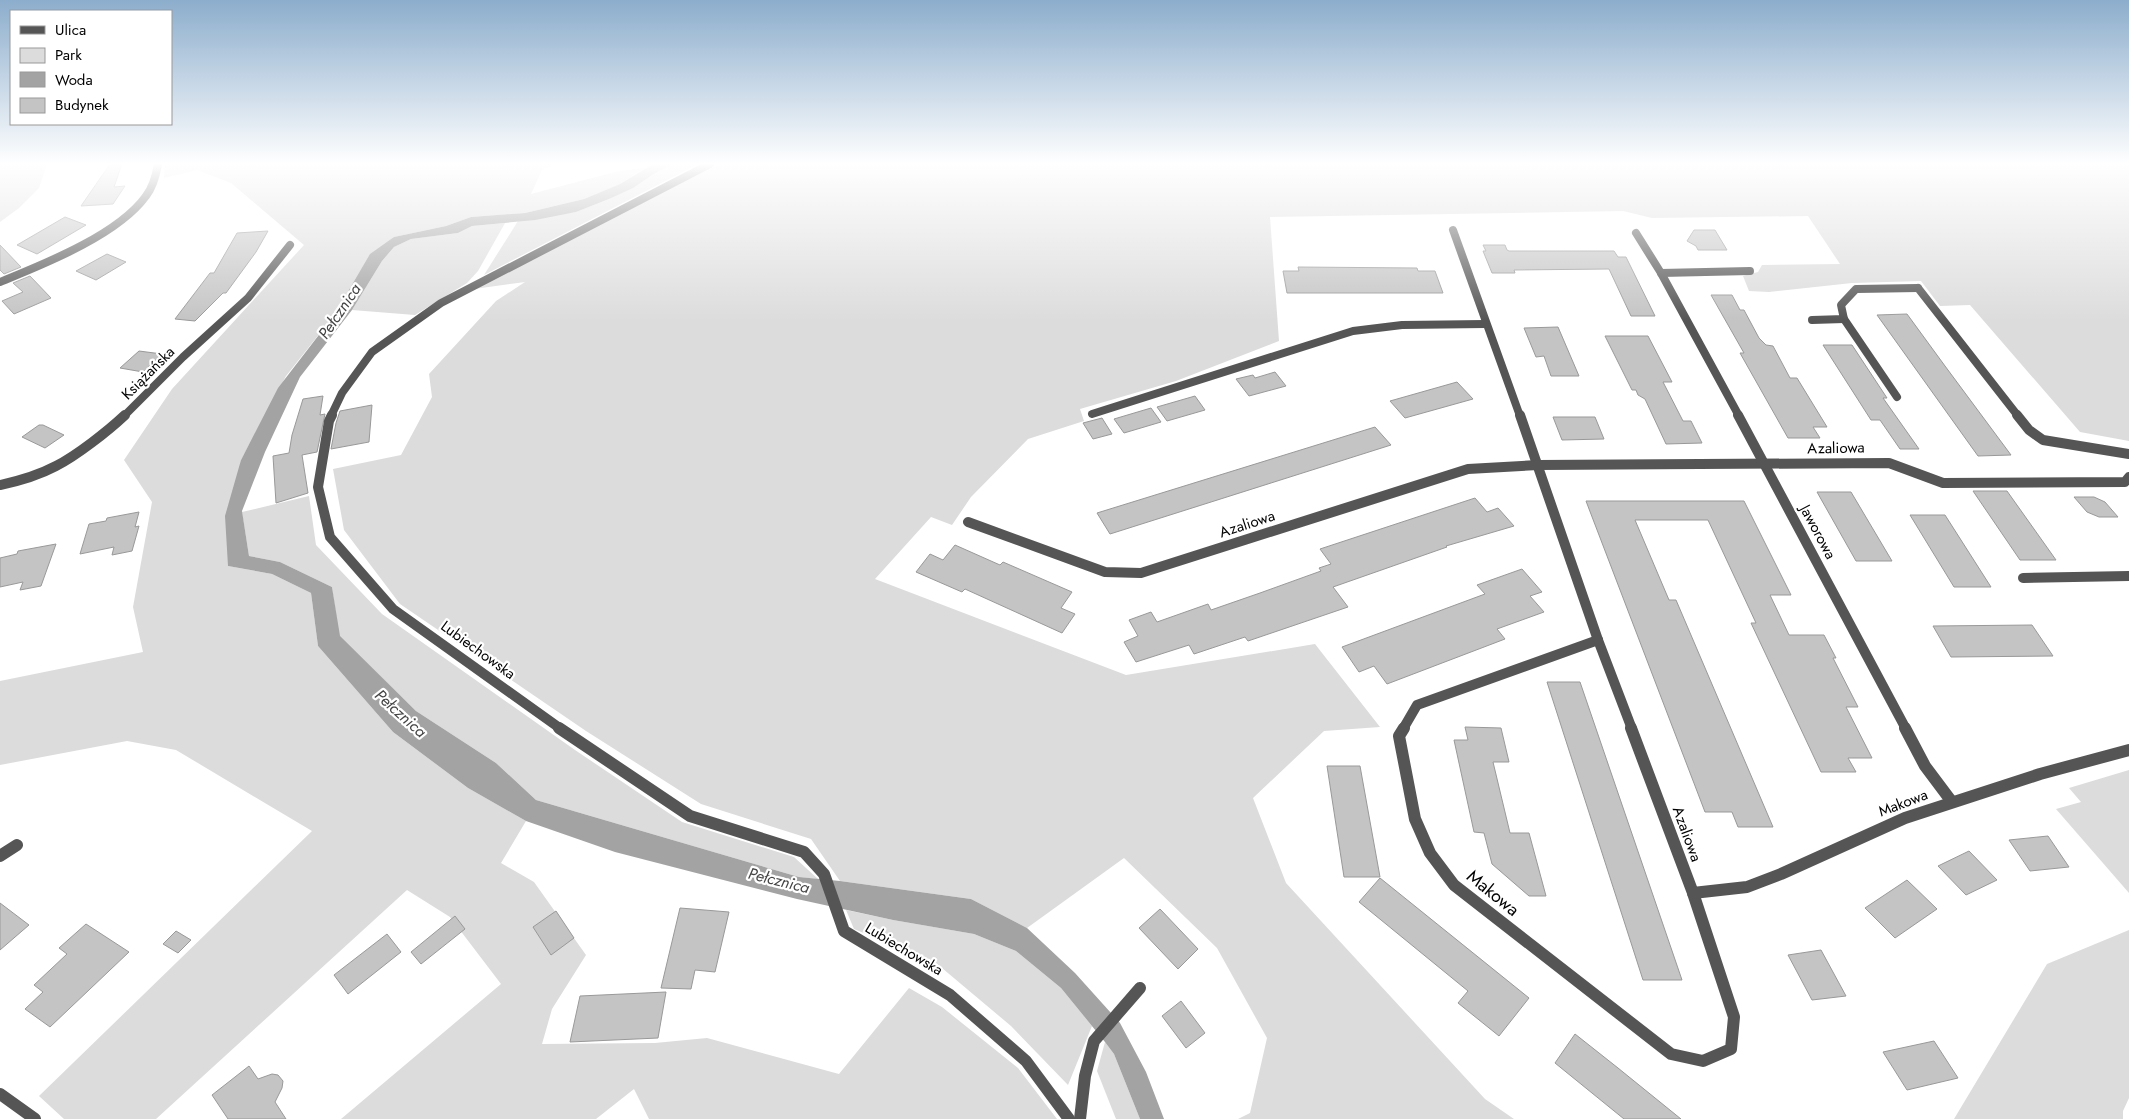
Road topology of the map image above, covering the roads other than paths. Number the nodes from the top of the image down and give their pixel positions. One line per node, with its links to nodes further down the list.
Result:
1 (126, 216): 8 (street)
2 (608, 216): 32 (street, Lubiechowska)
3 (1452, 230): 11 (street, Azaliowa)
4 (1636, 233): 7 (street, Jaworowa)
5 (290, 245): 18 (street, Książańska)
6 (1750, 271): 7 (street)
7 (1661, 273): 16 (street, Jaworowa)
8 (0, 282)
9 (1844, 319): 10 (street); 12 (street); 14 (street)
10 (1812, 320)
11 (1485, 324): 13 (street); 15 (street, Azaliowa)
12 (1897, 397)
13 (1092, 414)
14 (2129, 454)
15 (1538, 465): 16 (street, Azaliowa); 19 (street, Azaliowa); 22 (street, Azaliowa)
16 (1765, 465): 17 (street, Azaliowa); 24 (street, Jaworowa)
17 (2129, 477)
18 (0, 485)
19 (968, 522)
20 (2129, 576): 21 (street)
21 (2023, 578)
22 (1598, 640): 27 (street, Azaliowa); 29 (street, Makowa)
23 (2129, 750): 24 (street, Makowa)
24 (1952, 802): 27 (street, Makowa)
25 (17, 845): 26 (street)
26 (0, 856)
27 (1692, 893): 29 (street, Azaliowa)
28 (1140, 988): 33 (street)
29 (1734, 1017)
30 (0, 1094): 31 (street)
31 (35, 1119)
32 (1069, 1119)
33 (1080, 1119)

